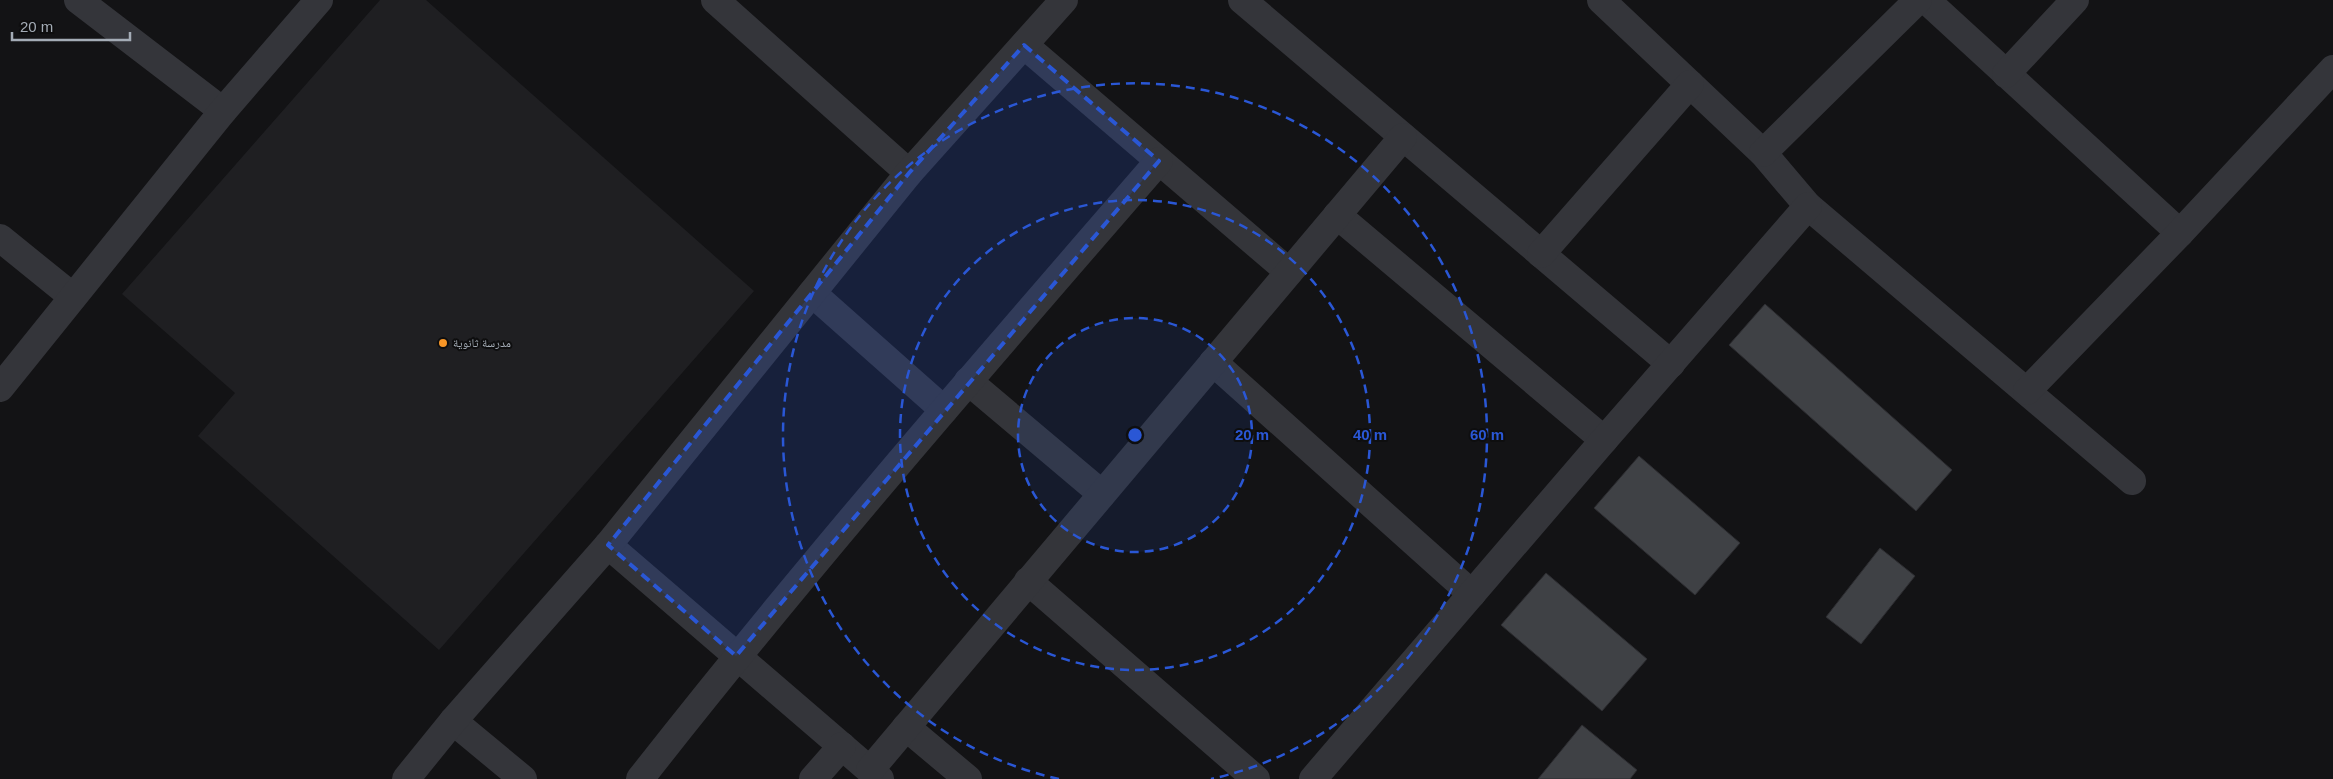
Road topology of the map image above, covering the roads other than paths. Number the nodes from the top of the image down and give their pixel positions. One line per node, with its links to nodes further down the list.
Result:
1 (78, 0): 14 (street)
2 (320, 0): 14 (street)
3 (715, 0): 18 (street)
4 (1064, 0): 10 (street)
5 (1242, 0): 15 (street)
6 (1601, 0): 13 (street)
7 (1918, 0): 16 (street)
8 (1926, 0): 12 (street)
9 (2075, 0): 12 (street)
10 (1024, 45): 17 (street); 18 (street)
11 (2333, 69): 21 (street)
12 (2006, 74): 21 (street)
13 (1690, 84): 16 (street); 23 (street)
14 (223, 111): 26 (street)
15 (1403, 137): 20 (street); 23 (street)
16 (1763, 152): 19 (street)
17 (1159, 161): 24 (street); 29 (street)
18 (910, 173): 25 (street)
19 (1808, 206): 28 (street); 31 (street)
20 (1337, 215): 24 (street); 33 (street)
21 (2180, 233): 31 (street)
22 (0, 238): 26 (street)
23 (1541, 254): 28 (street)
24 (1290, 272): 27 (street)
25 (812, 293): 32 (street); 36 (street)
26 (73, 297): 30 (street)
27 (1213, 362): 35 (street); 38 (street)
28 (1671, 364): 33 (street)
29 (968, 381): 32 (street); 35 (street)
30 (0, 388)
31 (2027, 390): 34 (street)
32 (944, 410): 39 (street)
33 (1604, 440): 38 (street)
34 (2132, 481)
35 (1102, 494): 37 (street)
36 (608, 545): 39 (street); 40 (street)
37 (1028, 581): 41 (street); 49 (street)
38 (1472, 594): 50 (street)
39 (736, 656): 42 (street); 46 (street)
40 (453, 721): 44 (street); 45 (street)
41 (906, 727): 43 (street); 48 (street)
42 (842, 746): 43 (street); 47 (street)
43 (875, 775)
44 (406, 779)
45 (522, 779)
46 (640, 779)
47 (813, 779)
48 (968, 779)
49 (1256, 779)
50 (1313, 779)

